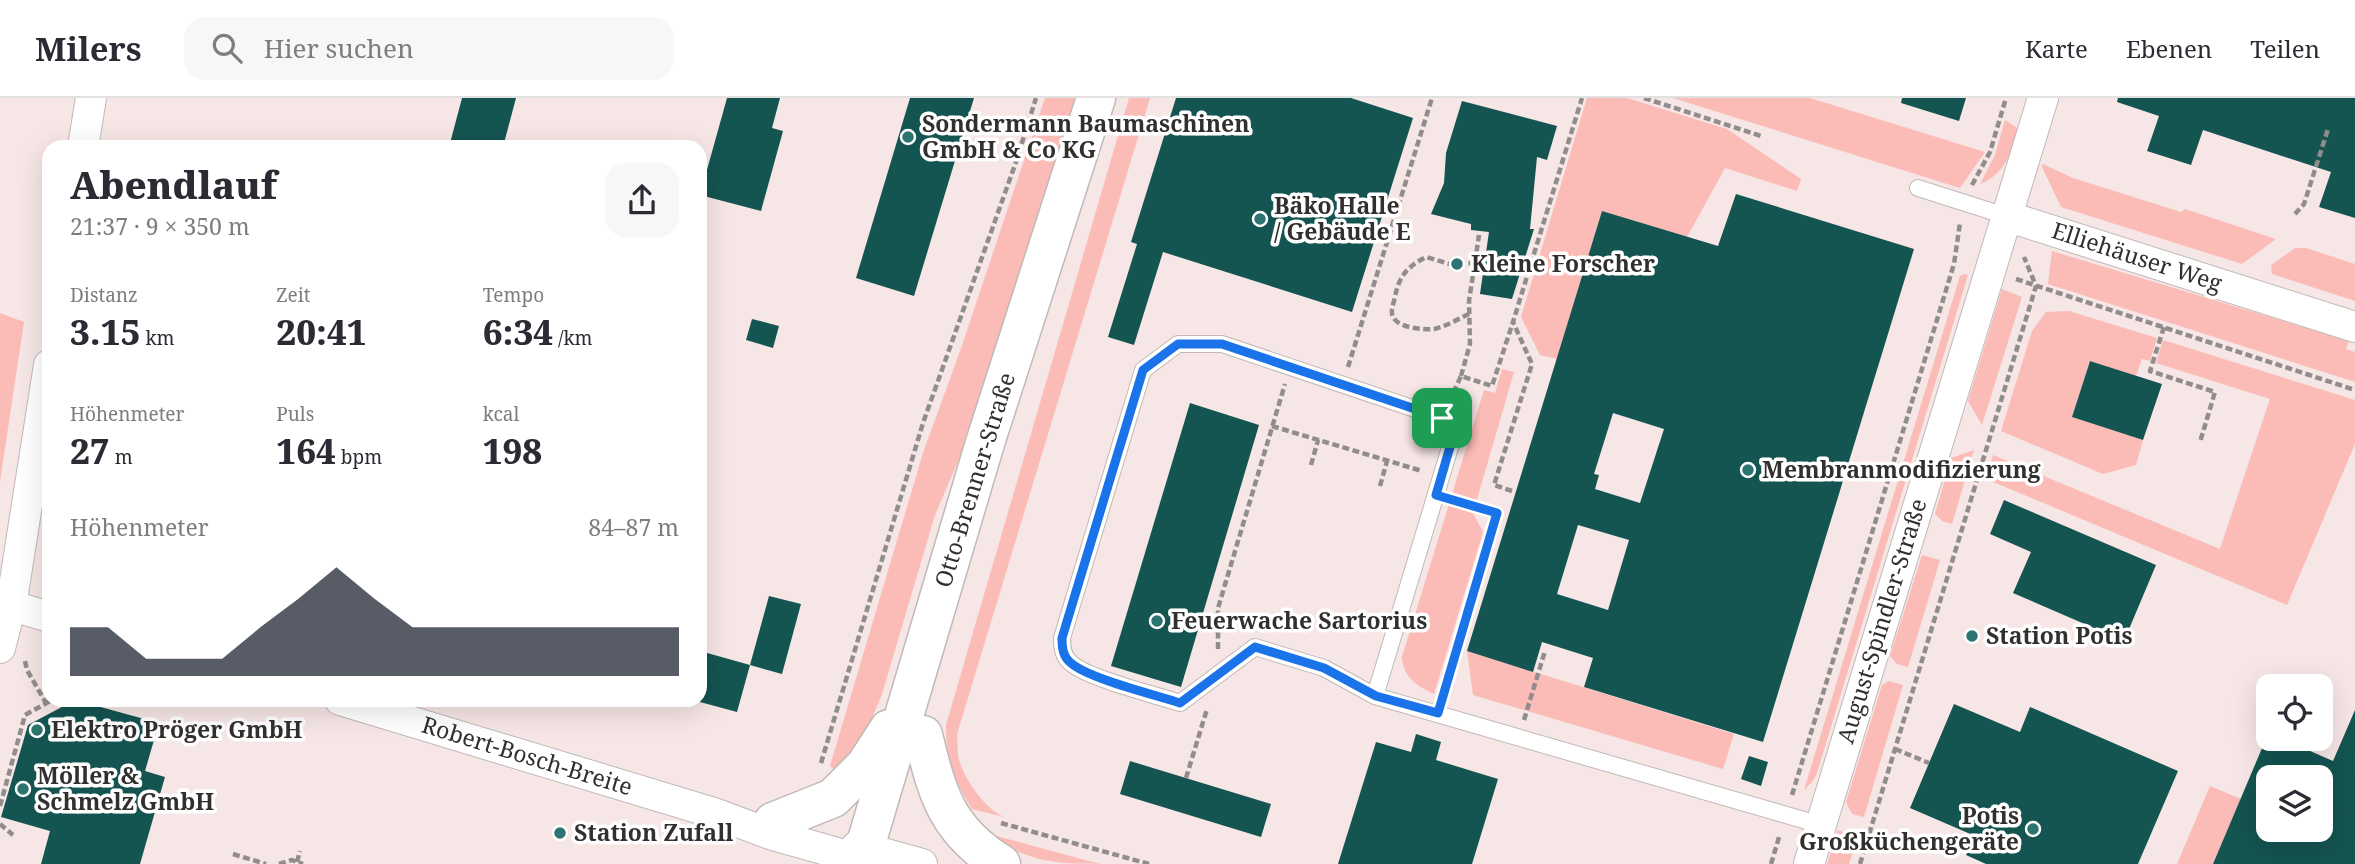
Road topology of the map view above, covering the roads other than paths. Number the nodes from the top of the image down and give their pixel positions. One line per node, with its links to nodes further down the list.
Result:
1 (91, 98): 5 (street)
2 (1096, 98): 13 (main road, Otto-Brenner-Straße)
3 (1113, 98): 16 (main road, Otto-Brenner-Straße)
4 (2043, 98): 7 (street, August-Spindler-Straße)
5 (84, 140)
6 (1918, 188): 7 (lane, Elliehäuser Weg)
7 (2006, 215): 8 (street, Elliehäuser Weg); 19 (street, August-Spindler-Straße)
8 (2355, 327)
9 (42, 403): 10 (street)
10 (5, 604): 11 (street); 12 (street)
11 (42, 615)
12 (0, 648)
13 (912, 691): 18 (main road); 20 (main road, Otto-Brenner-Straße)
14 (1376, 696): 14 (lane); 19 (lane)
15 (363, 707): 17 (street, Robert-Bosch-Breite)
16 (923, 735): 20 (main road, Otto-Brenner-Straße); 21 (main road)
17 (714, 813): 18 (street, Robert-Bosch-Breite); 20 (street, Robert-Bosch-Breite)
18 (773, 822): 20 (street, Robert-Bosch-Breite)
19 (1821, 825): 22 (street, August-Spindler-Straße)
20 (880, 860)
21 (1001, 864)
22 (1809, 864)

